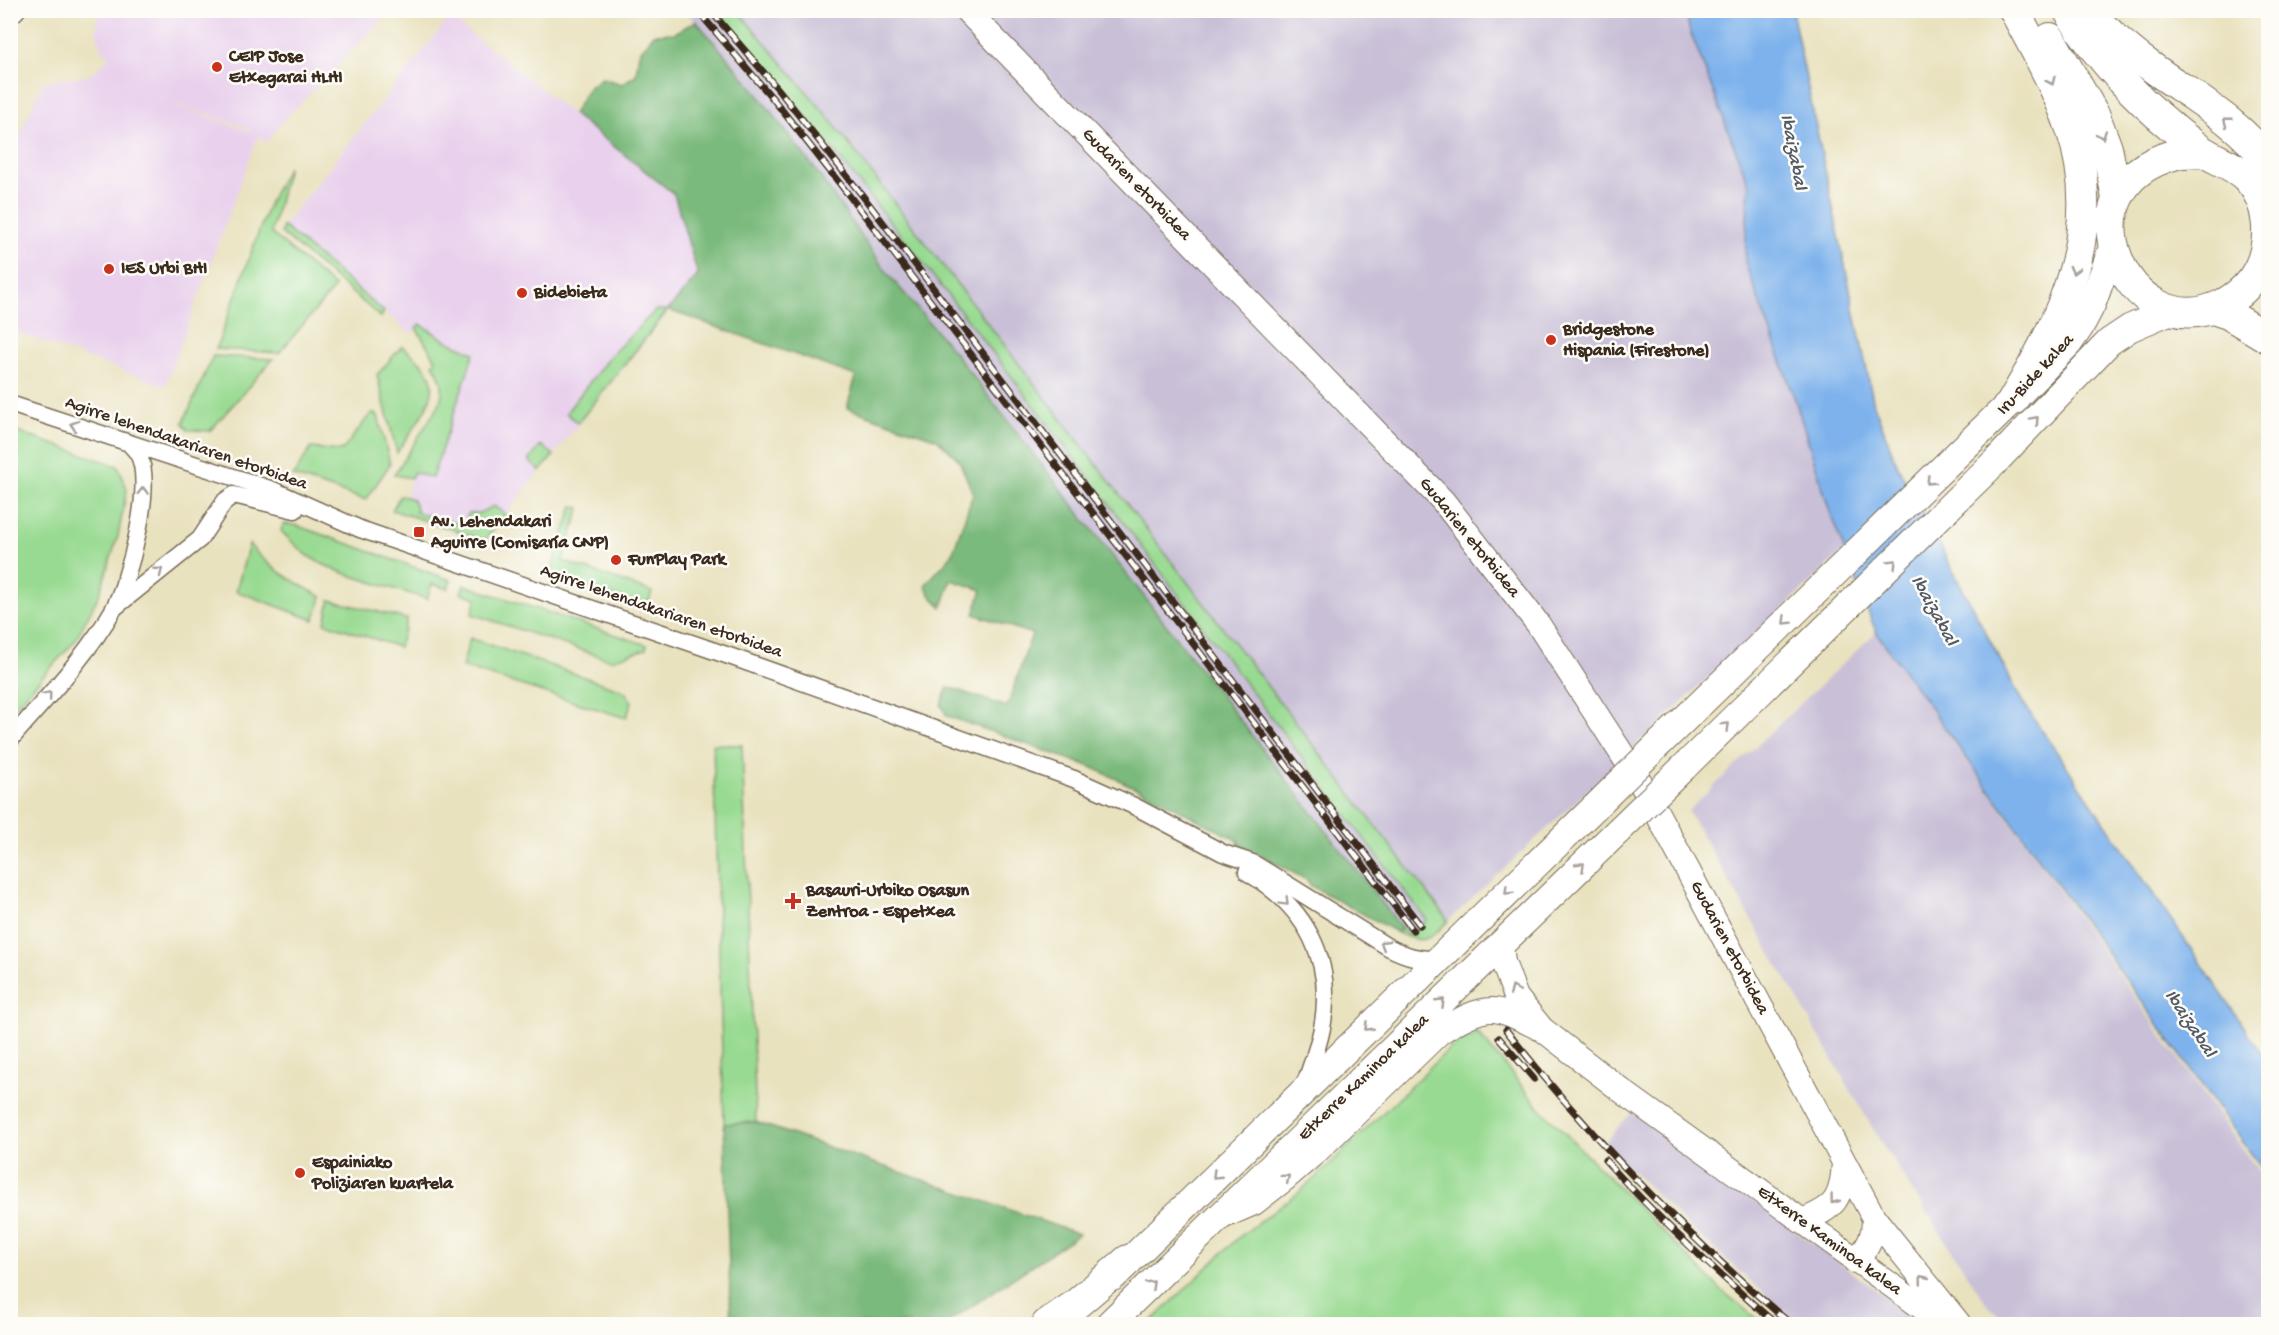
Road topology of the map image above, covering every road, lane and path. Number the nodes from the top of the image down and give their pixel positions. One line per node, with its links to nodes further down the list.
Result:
1 (17, 10): 7 (street)
2 (966, 10): 30 (street, Gudarien etorbidea)
3 (2014, 10): 16 (highway, one-way to 16)
4 (2032, 10): 10 (highway, one-way to 10)
5 (2068, 10): 8 (highway)
6 (2086, 10): 9 (highway, one-way to 6)
7 (10, 17)
8 (2204, 152): 10 (highway); 11 (highway)
9 (2268, 162)
10 (2117, 198): 12 (highway)
11 (2268, 243): 13 (highway)
12 (2112, 249): 14 (highway); 16 (main road, Iru-Bide kalea)
13 (2213, 309): 14 (highway); 15 (highway)
14 (2172, 310): 26 (main road, Etxerre Kaminoa kalea, one-way to 14, bridge)
15 (2268, 338)
16 (2013, 400): 24 (main road, Iru-Bide kalea, one-way to 24)
17 (10, 404): 18 (street, Agirre lehendakariaren etorbidea, one-way to 17)
18 (130, 444): 19 (street, Agirre lehendakariaren etorbidea); 22 (street, one-way to 18)
19 (212, 470): 20 (street); 21 (street, Agirre lehendakariaren etorbidea)
20 (225, 501): 21 (street); 22 (street, one-way to 20)
21 (360, 529): 25 (street, Agirre lehendakariaren etorbidea)
22 (114, 608): 23 (street, one-way to 22)
23 (10, 740)
24 (1660, 743): 27 (main road, Etxerre Kaminoa kalea, one-way to 27, bridge)
25 (1223, 853): 27 (street, Agirre lehendakariaren etorbidea, one-way to 25); 29 (street, Agirre lehendakariaren etorbidea, one-way to 29)
26 (1502, 944): 28 (street, one-way to 26); 32 (main road, Etxerre Kaminoa kalea, one-way to 26)
27 (1439, 959): 29 (main road, Etxerre Kaminoa kalea, one-way to 29)
28 (1542, 1029): 32 (street, one-way to 28); 33 (street, Etxerre Kaminoa kalea)
29 (1303, 1090): 34 (main road, Etxerre Kaminoa kalea, one-way to 34)
30 (1844, 1162): 31 (street, Gudarien etorbidea); 33 (street, one-way to 33)
31 (1874, 1218): 35 (street); 40 (street, Gudarien etorbidea, one-way to 31)
32 (1219, 1219): 38 (main road, Etxerre Kaminoa kalea, one-way to 32)
33 (1801, 1221): 35 (street, Etxerre Kaminoa kalea)
34 (1128, 1260): 36 (highway); 37 (main road, Etxerre Kaminoa kalea)
35 (1856, 1261): 39 (street, Etxerre Kaminoa kalea)
36 (1047, 1324)
37 (1069, 1324)
38 (1108, 1324)
39 (1945, 1324)
40 (1959, 1324)

